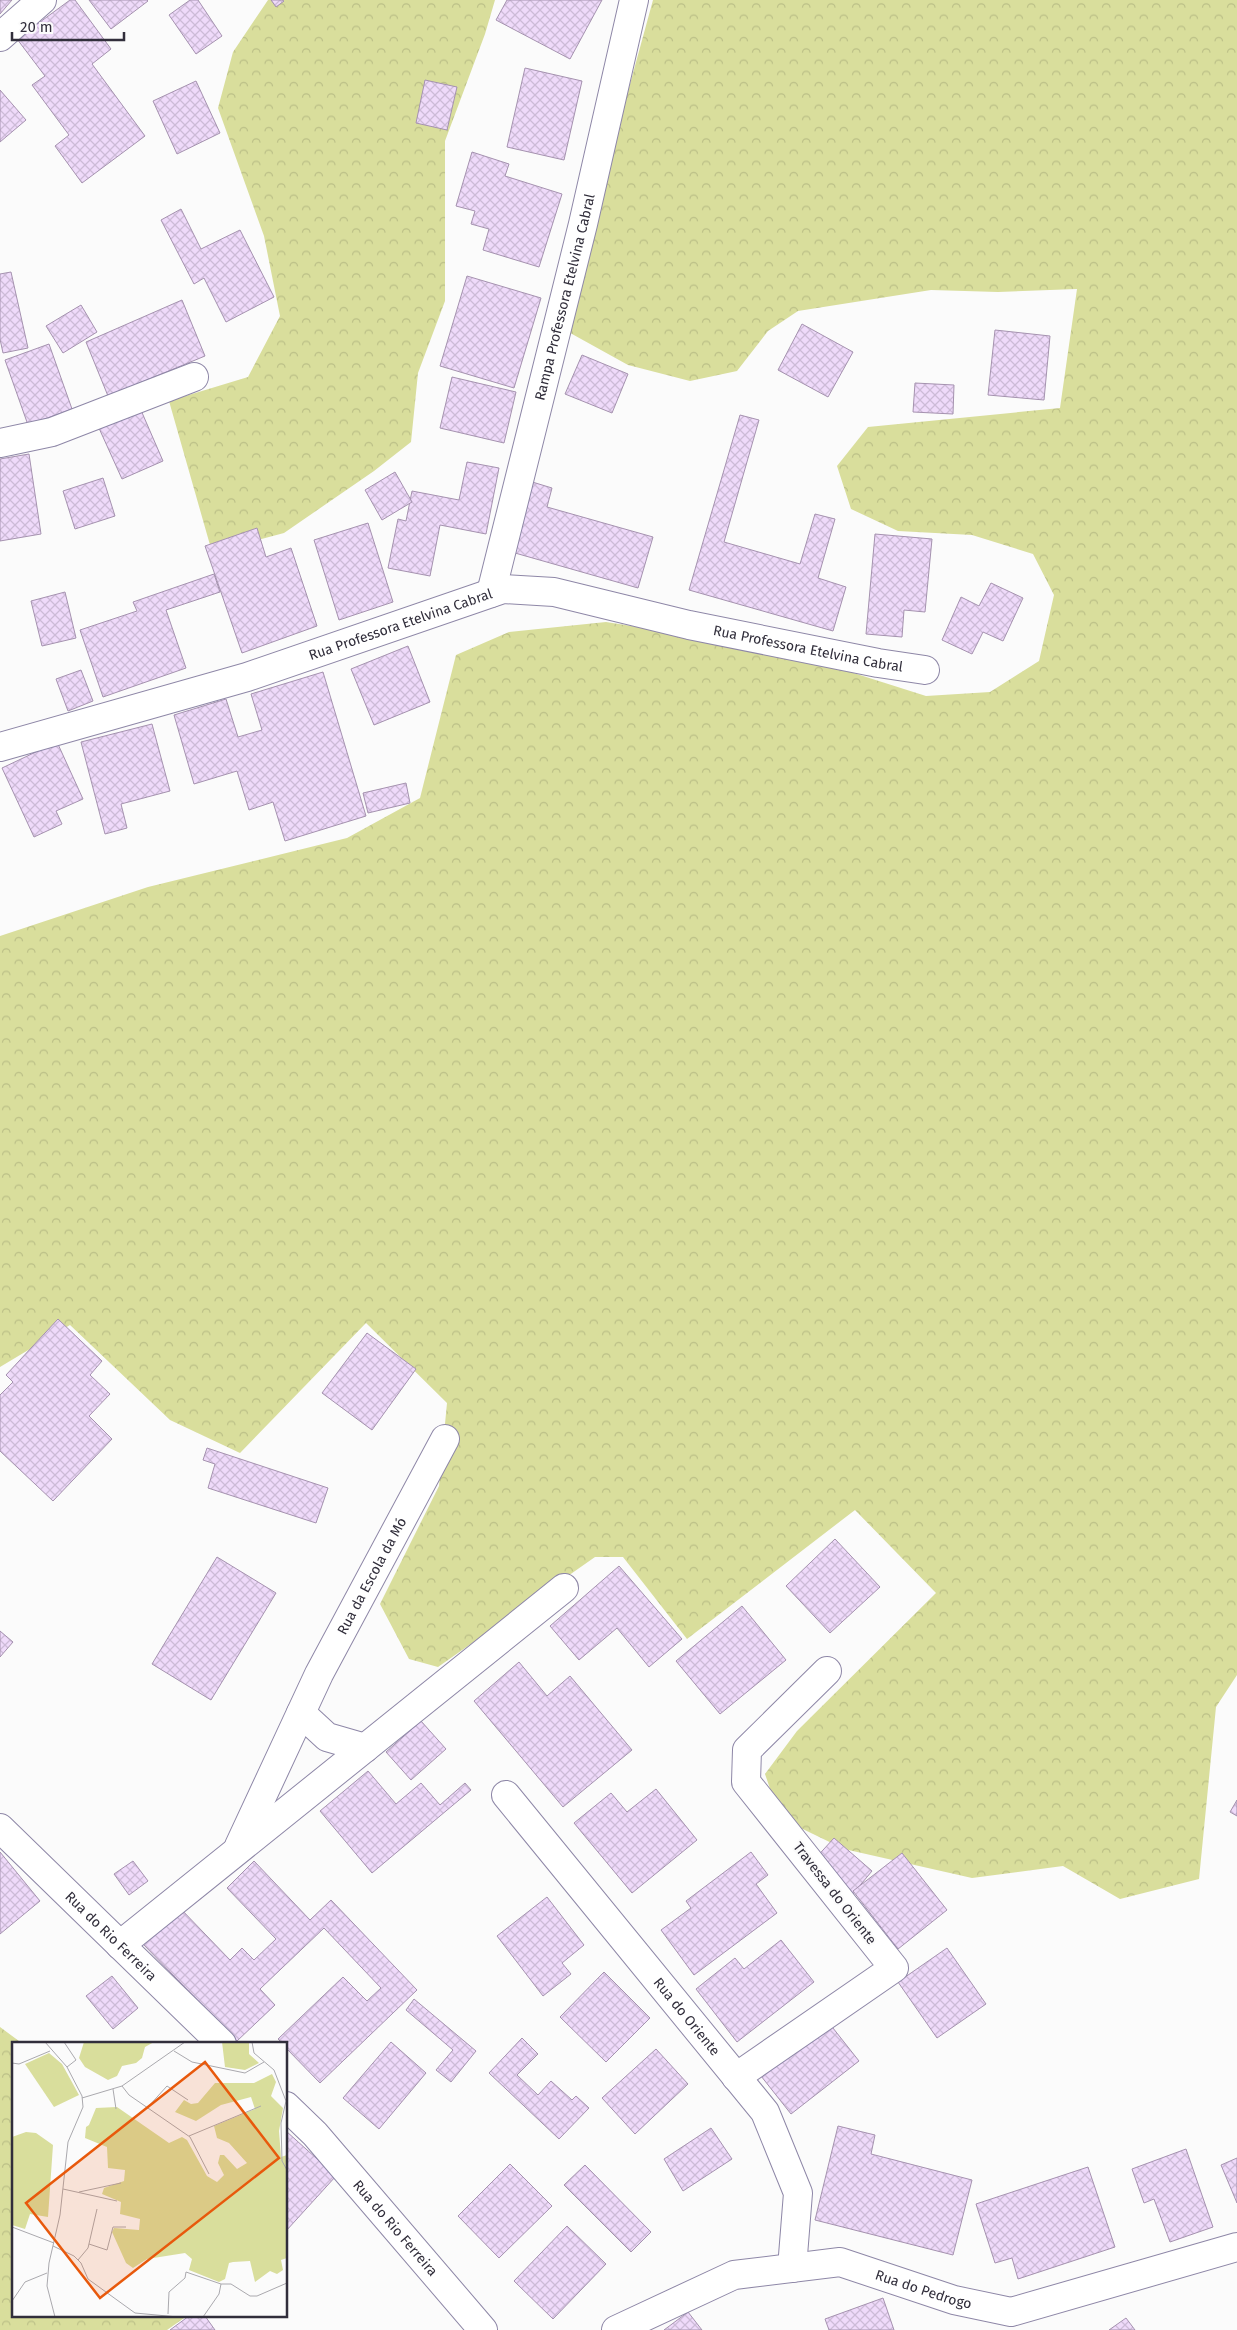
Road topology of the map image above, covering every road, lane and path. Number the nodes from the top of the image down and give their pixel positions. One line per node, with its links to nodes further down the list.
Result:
1 (42, 0): 3 (street)
2 (634, 0): 6 (street, Rampa Professora Etelvina Cabral)
3 (0, 37)
4 (194, 377): 5 (street)
5 (0, 443)
6 (491, 593): 7 (street, Rua Professora Etelvina Cabral); 8 (street, Rua Professora Etelvina Cabral)
7 (925, 670)
8 (0, 747)
9 (445, 1439): 12 (street, Rua da Escola da Mó)
10 (564, 1588): 13 (street, Rua da Escola da Mó)
11 (827, 1671): 19 (street, Travessa do Oriente)
12 (301, 1713): 13 (street); 16 (street, Rua da Escola da Mó)
13 (365, 1748): 16 (street, Rua da Escola da Mó)
14 (506, 1796): 19 (street, Rua do Oriente)
15 (0, 1828): 17 (street, Rua do Rio Ferreira)
16 (237, 1852): 17 (street, Rua da Escola da Mó)
17 (120, 1945): 18 (street, Rua do Rio Ferreira)
18 (220, 2042)
19 (736, 2077): 22 (street, Rua do Oriente)
20 (288, 2108): 23 (street, Rua do Rio Ferreira)
21 (1237, 2247): 22 (street, Rua do Pedrogo)
22 (792, 2268): 24 (street, Rua do Pedrogo)
23 (482, 2330)
24 (616, 2330)

